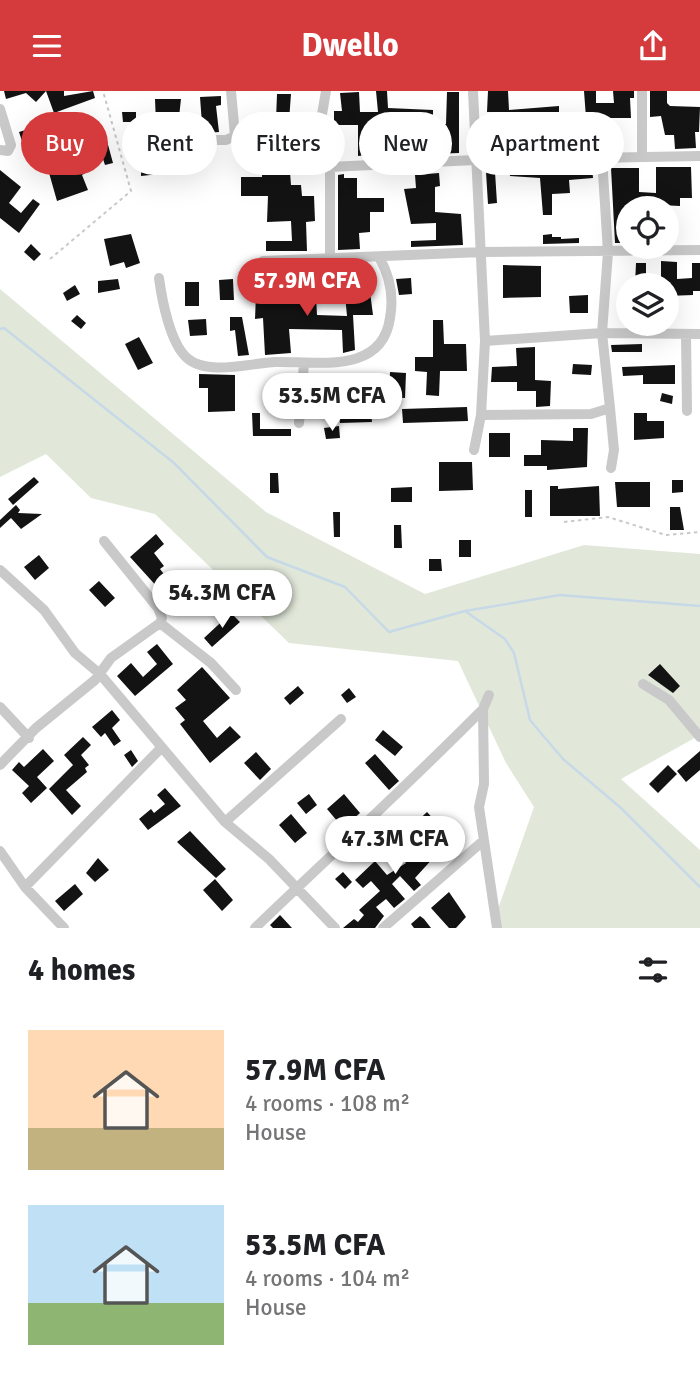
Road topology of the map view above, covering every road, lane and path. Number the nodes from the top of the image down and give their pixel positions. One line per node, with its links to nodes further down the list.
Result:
1 (103, 91): 24 (path)
2 (231, 91): 9 (street)
3 (326, 91): 7 (street)
4 (473, 91): 8 (street)
5 (642, 91): 13 (street)
6 (0, 109): 10 (street)
7 (322, 112)
8 (474, 112)
9 (217, 140)
10 (0, 150)
11 (700, 156): 13 (street)
12 (624, 157): 13 (street)
13 (642, 157)
14 (466, 160): 15 (street)
15 (345, 166)
16 (330, 175): 23 (street)
17 (476, 175): 20 (street)
18 (603, 175): 21 (street)
19 (700, 250): 21 (street)
20 (482, 252): 21 (street); 22 (street); 30 (street)
21 (608, 252): 27 (street)
22 (379, 257): 23 (street); 31 (street)
23 (331, 258): 25 (street)
24 (50, 259)
25 (263, 261)
26 (159, 278): 31 (street)
27 (603, 333): 28 (street); 30 (street); 32 (street)
28 (686, 334): 29 (street); 33 (street)
29 (700, 334)
30 (485, 341): 34 (street)
31 (304, 364): 35 (street)
32 (610, 408): 34 (street); 37 (street)
33 (687, 411)
34 (481, 415): 36 (street)
35 (299, 423)
36 (474, 450)
37 (611, 468)
38 (564, 522): 39 (path)
39 (700, 532)
40 (104, 541): 42 (street)
41 (0, 570): 43 (street)
42 (160, 624): 43 (street); 45 (street)
43 (100, 674): 51 (street); 52 (street)
44 (643, 684): 50 (street)
45 (236, 690)
46 (489, 695): 48 (street)
47 (0, 707): 51 (street)
48 (483, 709): 55 (street); 58 (street)
49 (341, 719): 54 (street)
50 (700, 737)
51 (29, 738): 53 (street)
52 (161, 748): 54 (street); 57 (street)
53 (0, 765)
54 (225, 822): 58 (street)
55 (482, 841): 62 (street); 63 (street)
56 (0, 851): 57 (street)
57 (25, 887): 59 (street)
58 (297, 888): 60 (street); 61 (street)
59 (64, 928)
60 (255, 928)
61 (335, 928)
62 (383, 928)
63 (498, 928)

